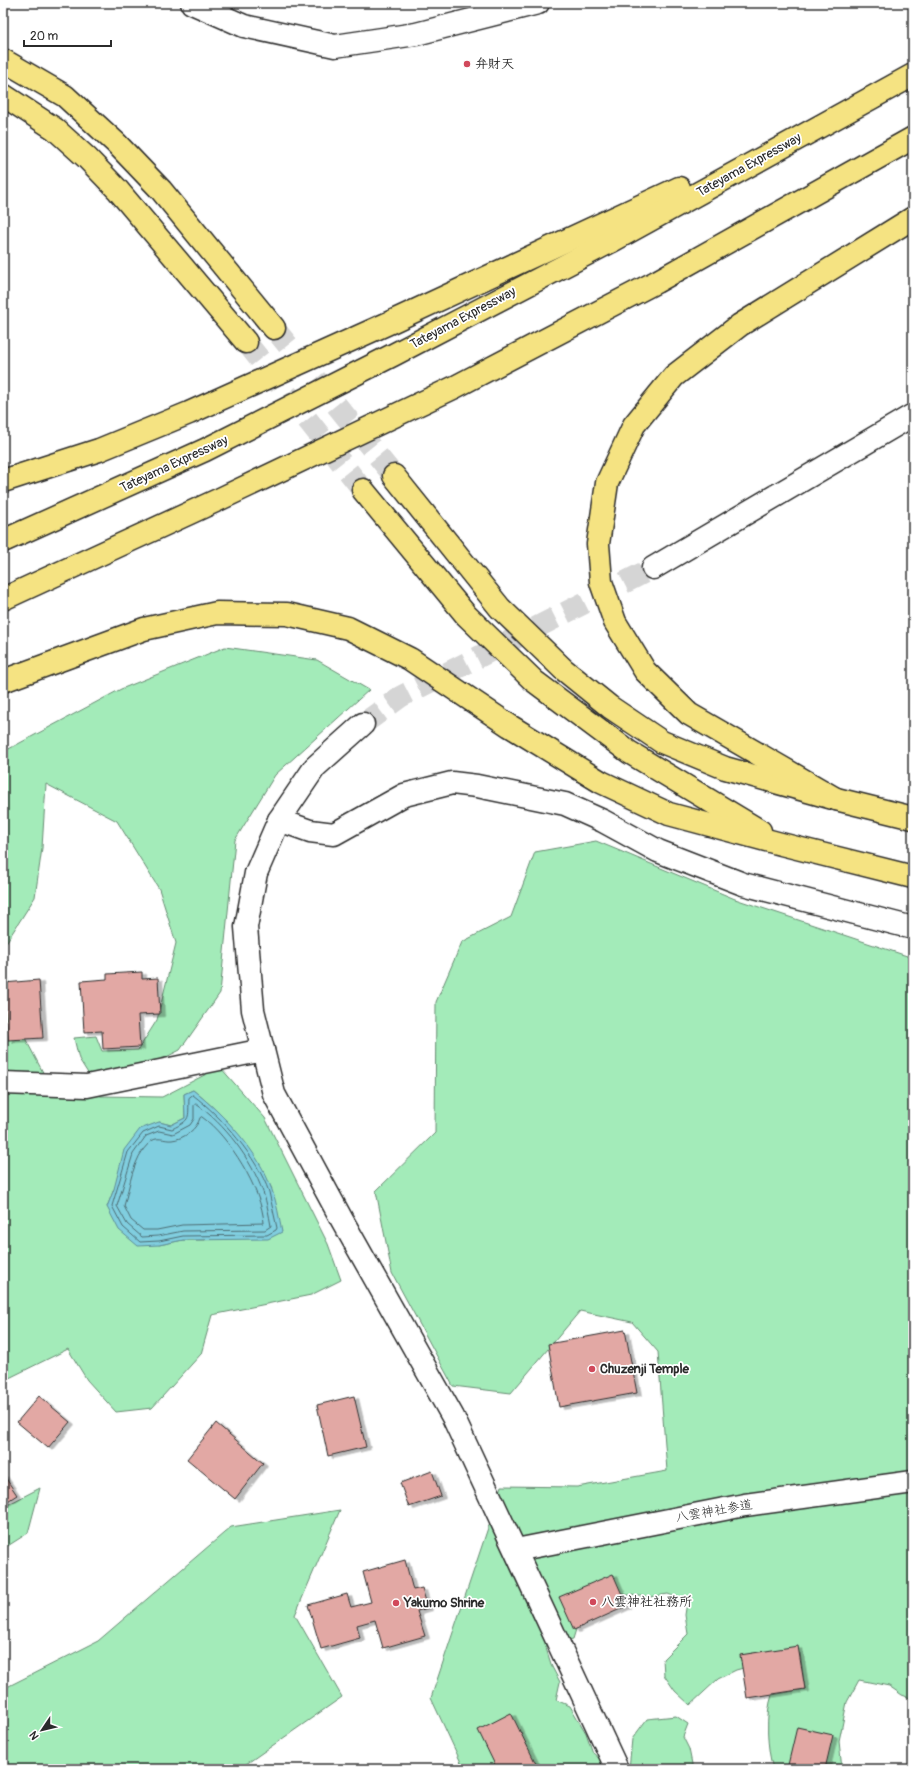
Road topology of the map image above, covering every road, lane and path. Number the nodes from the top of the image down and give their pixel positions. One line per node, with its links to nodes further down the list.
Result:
1 (192, 3): 2 (street)
2 (538, 3)
3 (3, 60): 9 (highway)
4 (913, 74): 5 (highway, Tateyama Expressway)
5 (893, 86): 13 (highway); 15 (highway, Tateyama Expressway)
6 (3, 95): 10 (highway)
7 (913, 138): 17 (highway)
8 (913, 218): 20 (highway)
9 (274, 328)
10 (246, 342)
11 (913, 415): 16 (street)
12 (394, 476): 20 (highway)
13 (3, 481)
14 (363, 490): 23 (highway)
15 (3, 541)
16 (653, 568)
17 (3, 598)
18 (3, 681): 23 (highway)
19 (363, 724): 22 (street)
20 (836, 799): 21 (highway)
21 (913, 818)
22 (279, 820): 25 (street); 26 (street)
23 (781, 844): 24 (highway)
24 (913, 876)
25 (913, 928)
26 (263, 1050): 27 (street); 29 (street)
27 (3, 1083)
28 (913, 1482): 29 (street, 八雲神社参道)
29 (516, 1550): 30 (street)
30 (617, 1769)

